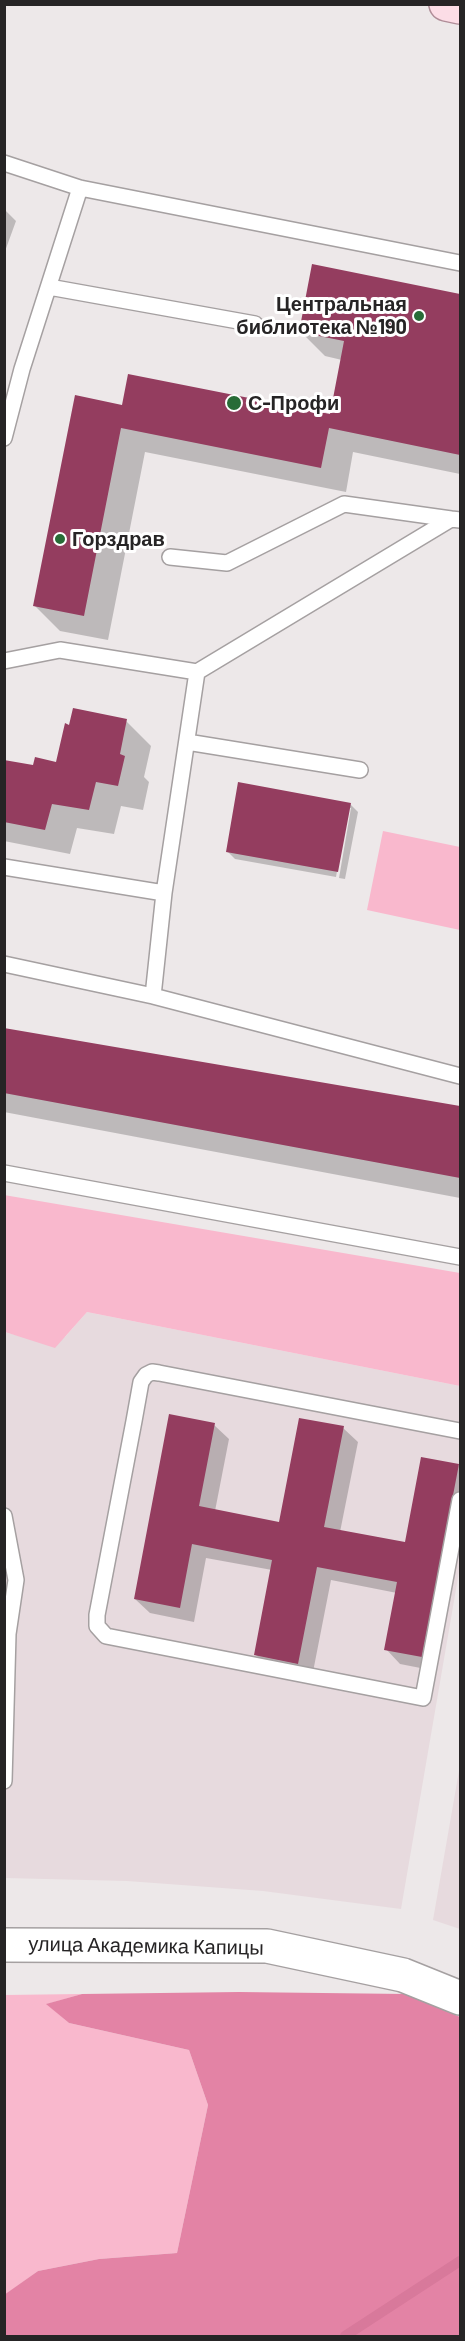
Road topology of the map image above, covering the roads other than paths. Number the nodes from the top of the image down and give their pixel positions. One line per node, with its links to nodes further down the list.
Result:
1 (446, 4): 2 (main road)
2 (460, 7)
3 (4, 163): 4 (lane)
4 (80, 188): 5 (lane); 6 (lane)
5 (460, 263)
6 (49, 287): 7 (lane); 8 (lane)
7 (255, 324)
8 (4, 438)
9 (456, 520): 10 (lane); 12 (lane)
10 (170, 557)
11 (4, 661): 12 (lane)
12 (196, 672): 13 (lane)
13 (187, 742): 14 (lane); 16 (lane)
14 (360, 770)
15 (4, 867): 16 (lane)
16 (164, 893): 18 (lane)
17 (4, 964): 18 (lane)
18 (153, 996): 19 (lane)
19 (460, 1076)
20 (4, 1173): 21 (lane)
21 (460, 1257)
22 (460, 1431): 23 (lane)
23 (460, 1500)
24 (4, 1516): 25 (lane)
25 (4, 1781)
26 (4, 1945): 27 (street, улица Академика Капицы)
27 (460, 1998)

